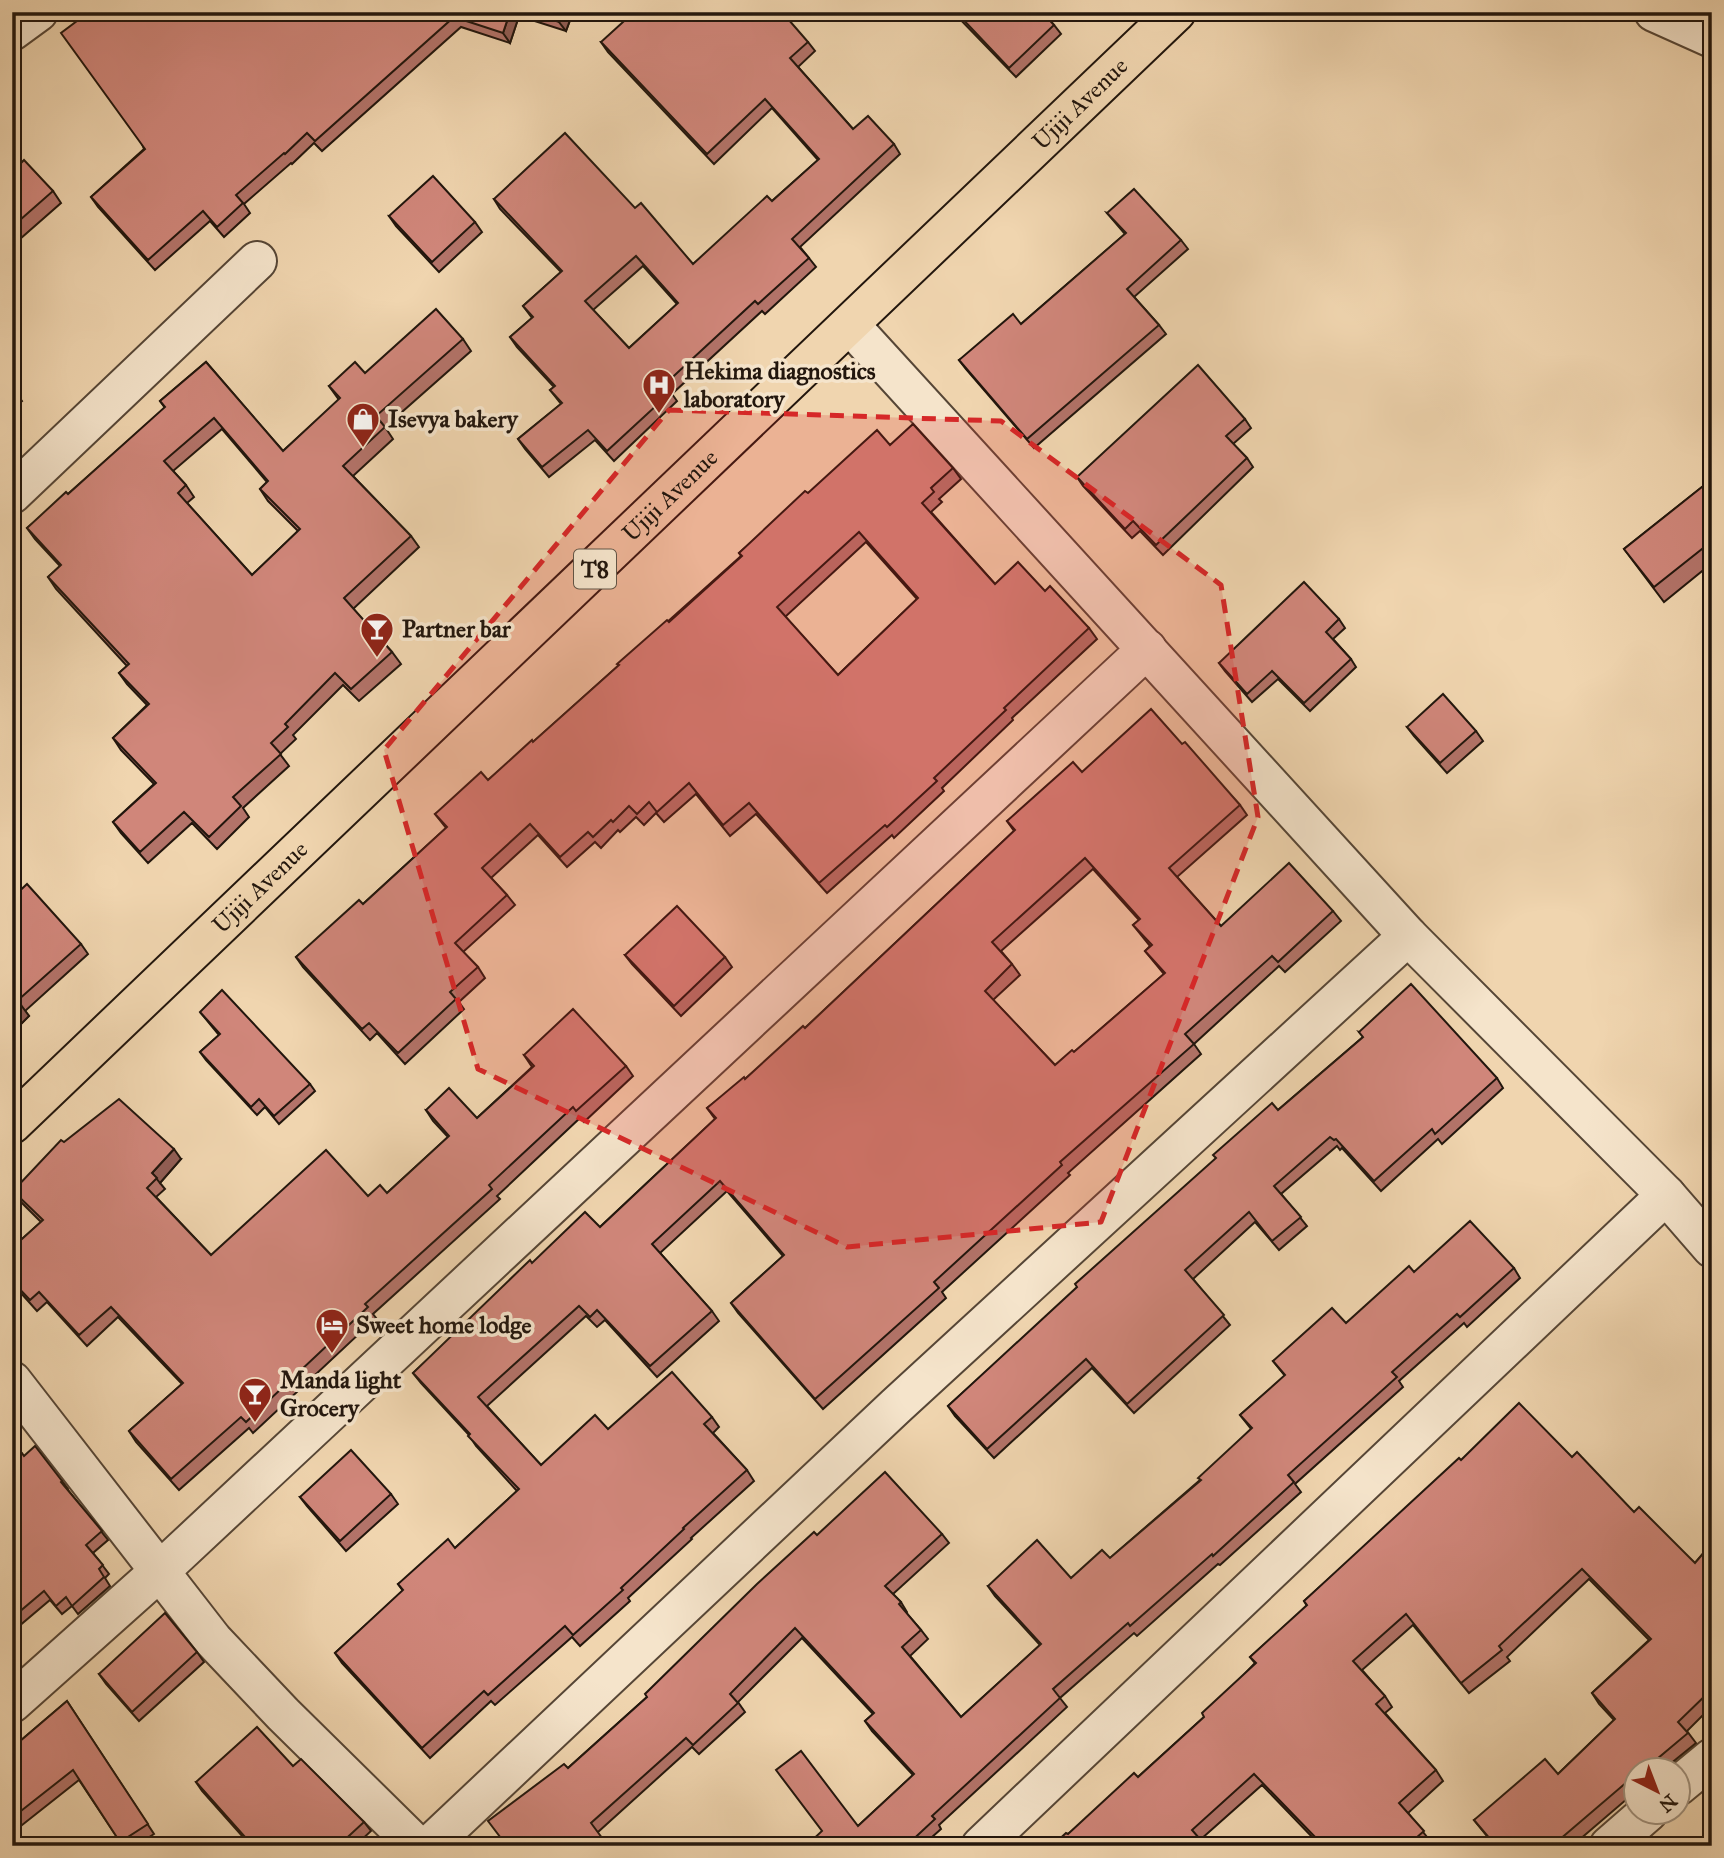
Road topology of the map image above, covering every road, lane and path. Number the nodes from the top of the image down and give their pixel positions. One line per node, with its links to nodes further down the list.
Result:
1 (38, 12): 4 (street)
2 (1177, 12): 7 (highway, Ujiji Avenue / T8)
3 (1654, 12): 5 (street)
4 (12, 31)
5 (1712, 38)
6 (257, 261): 8 (street)
7 (850, 325): 9 (street); 11 (highway, Ujiji Avenue / T8)
8 (12, 494)
9 (1147, 649): 10 (street); 15 (street)
10 (1408, 936): 12 (street); 21 (street)
11 (12, 1124)
12 (1666, 1195): 13 (street); 22 (street)
13 (1712, 1248)
14 (12, 1381): 15 (street)
15 (160, 1570): 16 (street); 20 (street)
16 (12, 1703)
17 (1712, 1758): 18 (street)
18 (1692, 1774)
19 (1632, 1826): 23 (street)
20 (417, 1846)
21 (429, 1846)
22 (981, 1846)
23 (1609, 1846)

